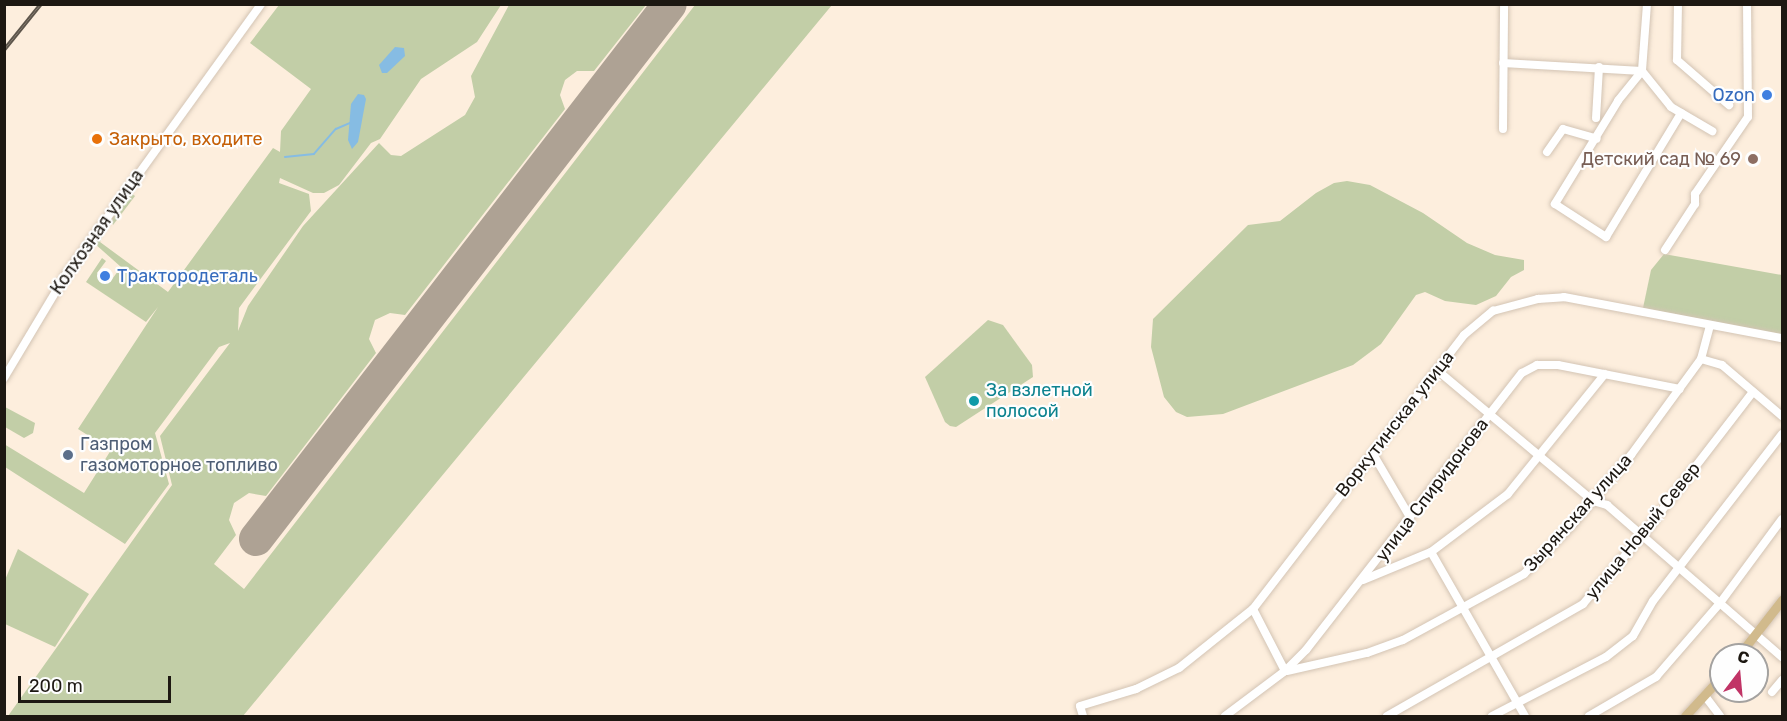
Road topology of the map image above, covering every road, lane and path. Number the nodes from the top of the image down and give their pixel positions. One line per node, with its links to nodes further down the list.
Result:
1 (261, 4): 22 (street, Колхозная улица)
2 (1504, 4): 6 (street)
3 (1647, 4): 8 (street)
4 (1678, 4): 9 (street)
5 (1747, 4): 16 (street)
6 (1503, 63): 7 (street); 12 (street)
7 (1599, 67): 8 (street); 11 (street)
8 (1642, 71): 10 (street); 14 (street)
9 (1729, 105)
10 (1681, 113): 13 (street); 14 (street)
11 (1596, 118)
12 (1503, 129)
13 (1712, 130)
14 (1597, 139): 15 (street)
15 (1547, 152)
16 (1665, 250)
17 (1710, 325): 18 (street, Воркутинская улица); 19 (street, Зырянская улица); 20 (street, Воркутинская улица)
18 (1782, 339)
19 (1701, 359): 23 (street, Зырянская улица); 24 (street)
20 (1437, 370): 25 (street); 28 (street, Воркутинская улица)
21 (1605, 374): 23 (street, улица Спиридонова); 25 (street, улица Спиридонова); 29 (street)
22 (4, 378)
23 (1680, 389): 30 (street, Зырянская улица)
24 (1753, 392): 26 (street); 33 (street, улица Новый Север)
25 (1490, 414): 29 (street); 31 (street, улица Спиридонова)
26 (1782, 416)
27 (1782, 434): 35 (street)
28 (1373, 454): 31 (street); 39 (street, Воркутинская улица)
29 (1541, 458): 30 (street); 34 (street)
30 (1593, 501): 33 (street); 40 (street, Зырянская улица)
31 (1410, 517): 36 (street, улица Спиридонова)
32 (1782, 519): 38 (street)
33 (1642, 536): 35 (street); 44 (street, улица Новый Север)
34 (1431, 552): 36 (street); 40 (street)
35 (1679, 568): 38 (street); 50 (street)
36 (1363, 580): 45 (street, улица Спиридонова)
37 (1782, 600): 41 (main road)
38 (1720, 603): 41 (street); 56 (street)
39 (1253, 609): 45 (street); 51 (street, Воркутинская улица)
40 (1464, 609): 44 (street); 45 (street, Зырянская улица)
41 (1756, 633): 42 (main road); 43 (street)
42 (1748, 643)
43 (1782, 657)
44 (1492, 658): 50 (street); 53 (street, улица Новый Север)
45 (1285, 671): 52 (street, улица Спиридонова)
46 (1782, 680): 48 (street)
47 (1709, 691): 49 (main road)
48 (1772, 692)
49 (1705, 696): 57 (main road); 58 (street)
50 (1517, 703): 54 (street); 55 (street)
51 (1083, 717)
52 (1225, 717)
53 (1387, 717)
54 (1492, 717)
55 (1525, 717)
56 (1589, 717)
57 (1685, 717)
58 (1720, 717)

